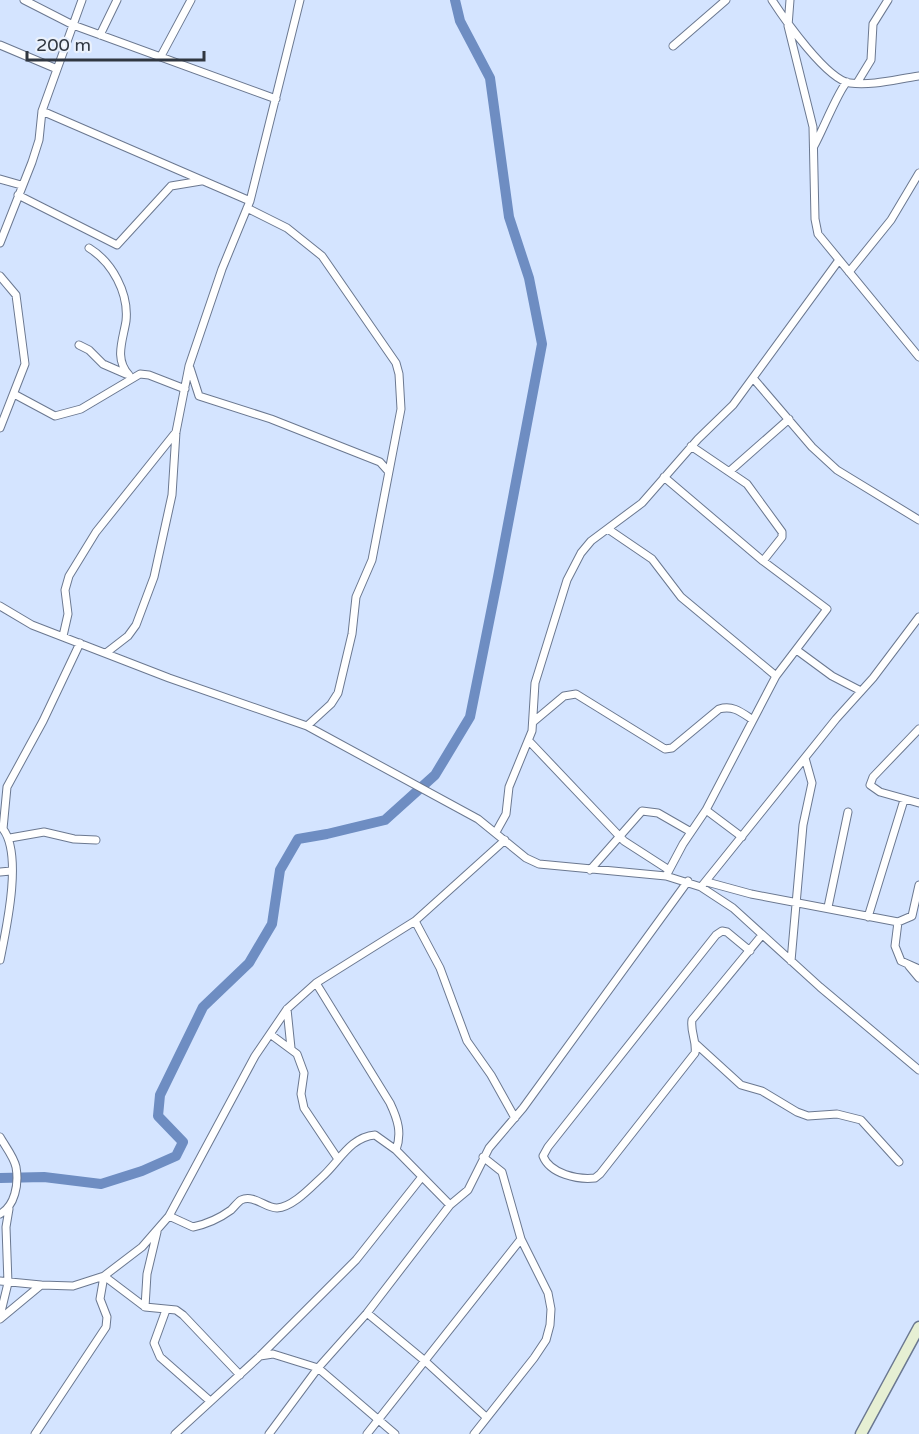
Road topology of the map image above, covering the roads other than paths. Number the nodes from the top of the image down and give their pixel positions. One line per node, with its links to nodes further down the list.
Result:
1 (24, 0): 10 (street)
2 (82, 0): 10 (street)
3 (117, 0): 12 (street)
4 (191, 0): 15 (street)
5 (300, 0): 20 (street)
6 (726, 0): 14 (street)
7 (772, 0): 11 (street)
8 (789, 0): 11 (street)
9 (888, 0): 19 (street)
10 (73, 25): 12 (street); 16 (street)
11 (788, 26): 18 (street); 22 (street)
12 (100, 35): 15 (street)
13 (0, 45): 16 (street)
14 (673, 46)
15 (160, 56): 20 (street)
16 (57, 69): 21 (street)
17 (919, 76): 19 (street)
18 (848, 82): 19 (street); 22 (street)
19 (857, 83)
20 (276, 99): 28 (street)
21 (42, 111): 25 (street); 26 (street)
22 (814, 147): 31 (street)
23 (919, 173): 32 (street)
24 (1, 180): 26 (street)
25 (204, 181): 27 (street); 28 (street)
26 (21, 185): 27 (street)
27 (18, 195): 29 (street)
28 (248, 204): 36 (street); 45 (street)
29 (0, 243)
30 (89, 248): 37 (street)
31 (839, 260): 32 (street); 38 (street)
32 (849, 272): 35 (street)
33 (0, 276): 40 (street)
34 (80, 345): 37 (street)
35 (919, 357)
36 (189, 366): 39 (street); 45 (street)
37 (131, 376): 39 (street); 40 (street)
38 (753, 378): 41 (street); 44 (street)
39 (185, 389): 43 (street)
40 (14, 394): 42 (street)
41 (789, 419): 46 (street); 48 (street)
42 (0, 428)
43 (176, 432): 53 (street); 56 (street)
44 (691, 446): 46 (street); 47 (street)
45 (388, 471): 61 (street)
46 (730, 471): 50 (street)
47 (664, 477): 49 (street); 50 (street)
48 (919, 520)
49 (608, 529): 57 (street); 60 (street)
50 (763, 561): 55 (street)
51 (0, 606): 53 (street)
52 (917, 623): 58 (street)
53 (63, 636): 54 (street)
54 (80, 643): 56 (street); 65 (street)
55 (798, 651): 57 (street); 58 (street)
56 (106, 653): 61 (street)
57 (776, 676): 59 (street)
58 (861, 691): 64 (street)
59 (753, 720): 60 (street); 68 (street)
60 (533, 722): 63 (street)
61 (307, 726): 71 (street)
62 (919, 729): 67 (street)
63 (529, 741): 71 (street); 73 (street)
64 (805, 758): 74 (street); 85 (street)
65 (2, 789): 70 (street)
66 (919, 795): 67 (street)
67 (912, 801): 88 (street)
68 (706, 810): 72 (street); 74 (street)
69 (848, 812): 87 (street)
70 (2, 828): 75 (street)
71 (496, 832): 77 (street)
72 (691, 832): 73 (street); 81 (street)
73 (619, 836): 78 (street); 81 (street)
74 (742, 837): 83 (street)
75 (10, 838): 76 (street); 80 (street)
76 (96, 840)
77 (505, 840): 78 (street); 89 (street)
78 (590, 870): 81 (street)
79 (0, 872): 80 (street)
80 (11, 872): 93 (street)
81 (667, 873): 82 (street)
82 (688, 881): 83 (street); 104 (street)
83 (704, 884): 85 (street); 91 (street)
84 (919, 885): 86 (street)
85 (798, 903): 87 (street); 94 (street)
86 (917, 904): 90 (street)
87 (828, 907): 88 (street)
88 (868, 917): 90 (street)
89 (415, 921): 98 (street); 104 (street)
90 (897, 922): 95 (street)
91 (762, 935): 92 (street); 94 (street)
92 (750, 951): 101 (street); 101 (street)
93 (0, 960)
94 (791, 961): 103 (street)
95 (908, 964): 96 (street); 97 (street)
96 (919, 969)
97 (919, 978)
98 (316, 983): 99 (street); 106 (street)
99 (287, 1009): 100 (street); 102 (street)
100 (270, 1034): 102 (street); 114 (street)
101 (696, 1044): 109 (street)
102 (291, 1048): 108 (street)
103 (919, 1070)
104 (515, 1118): 107 (street)
105 (0, 1137): 112 (street)
106 (396, 1150): 108 (street); 110 (street)
107 (483, 1157): 111 (street); 116 (street)
108 (338, 1159): 114 (street)
109 (898, 1162)
110 (421, 1178): 111 (street); 125 (street)
111 (450, 1205): 123 (street)
112 (9, 1209): 113 (street); 118 (street)
113 (0, 1214)
114 (169, 1216): 115 (street)
115 (157, 1232): 117 (street); 120 (street)
116 (522, 1239): 126 (street); 130 (street)
117 (104, 1276): 119 (street); 120 (street); 132 (street)
118 (4, 1282): 119 (street); 122 (street)
119 (41, 1286): 122 (street)
120 (145, 1307): 121 (street)
121 (166, 1310): 128 (street); 129 (street)
122 (0, 1313)
123 (367, 1313): 126 (street); 127 (street)
124 (919, 1328): 138 (street)
125 (260, 1356): 127 (street); 128 (street)
126 (425, 1361): 130 (street); 131 (street)
127 (318, 1368): 131 (street); 134 (street)
128 (240, 1375): 129 (street)
129 (210, 1401): 133 (street)
130 (486, 1417): 137 (street)
131 (377, 1418): 135 (street); 136 (street)
132 (35, 1434)
133 (175, 1434)
134 (269, 1434)
135 (367, 1434)
136 (395, 1434)
137 (474, 1434)
138 (861, 1434)

